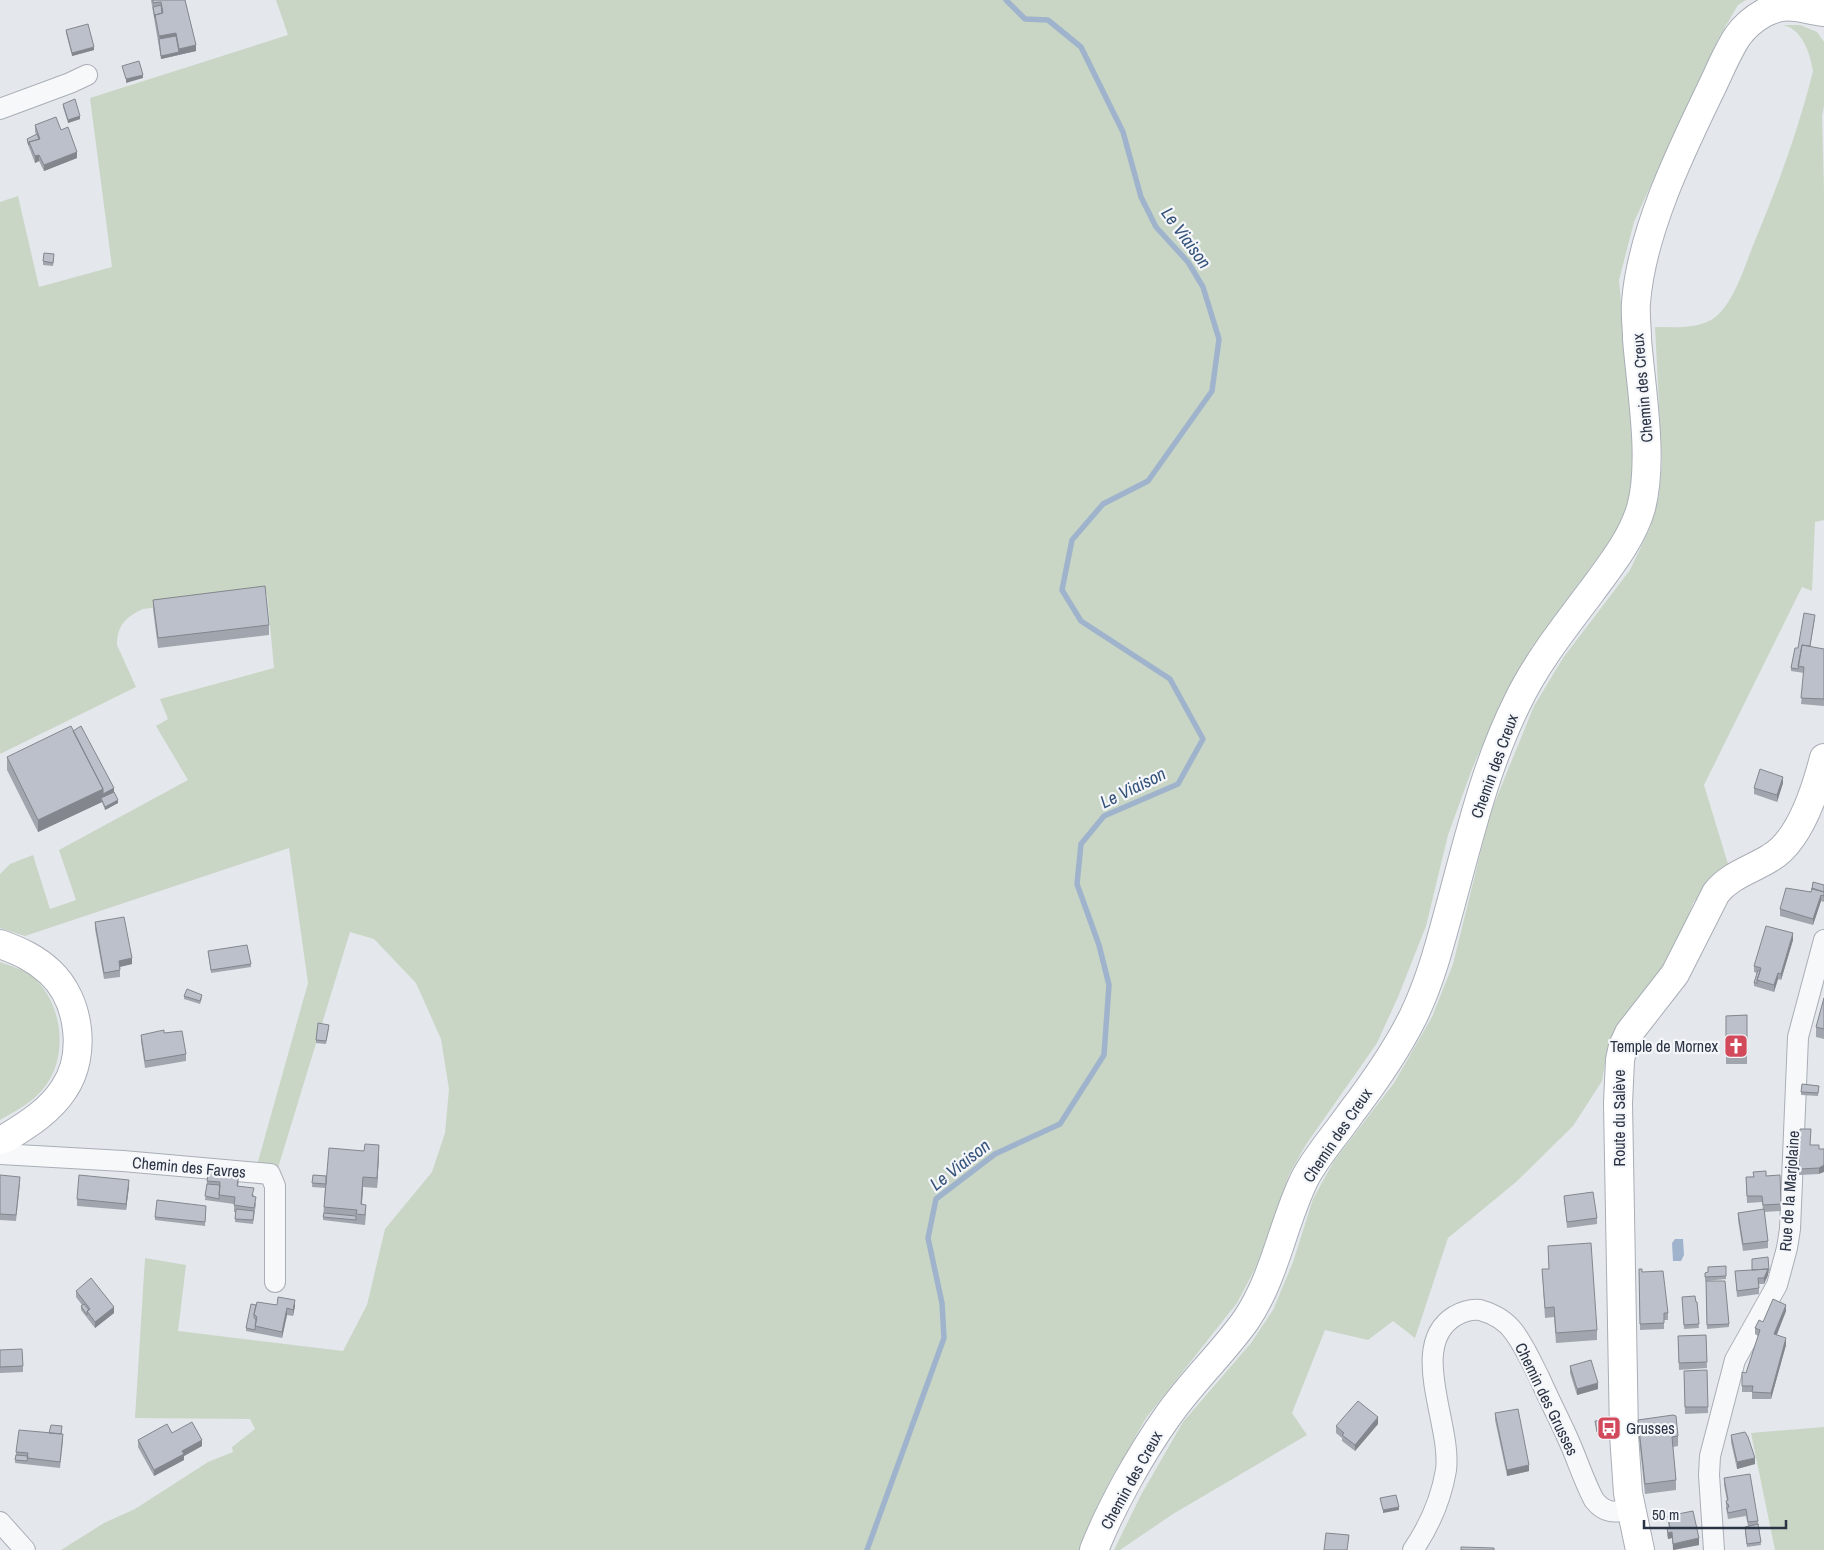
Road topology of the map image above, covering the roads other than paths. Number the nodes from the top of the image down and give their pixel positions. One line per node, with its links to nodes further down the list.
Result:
1 (1824, 12): 13 (street, Chemin des Creux)
2 (87, 76): 3 (street)
3 (0, 109)
4 (1824, 758): 10 (street, Route du Salève)
5 (1824, 940): 16 (street, Rue de la Marjolaine)
6 (0, 944): 7 (street)
7 (0, 1140)
8 (0, 1154): 9 (street, Chemin des Favres)
9 (275, 1282)
10 (1630, 1509): 14 (street, Chemin des Grusses); 15 (street, Route du Salève)
11 (0, 1522): 12 (street)
12 (25, 1550)
13 (1094, 1550)
14 (1413, 1550)
15 (1640, 1550)
16 (1714, 1550)

